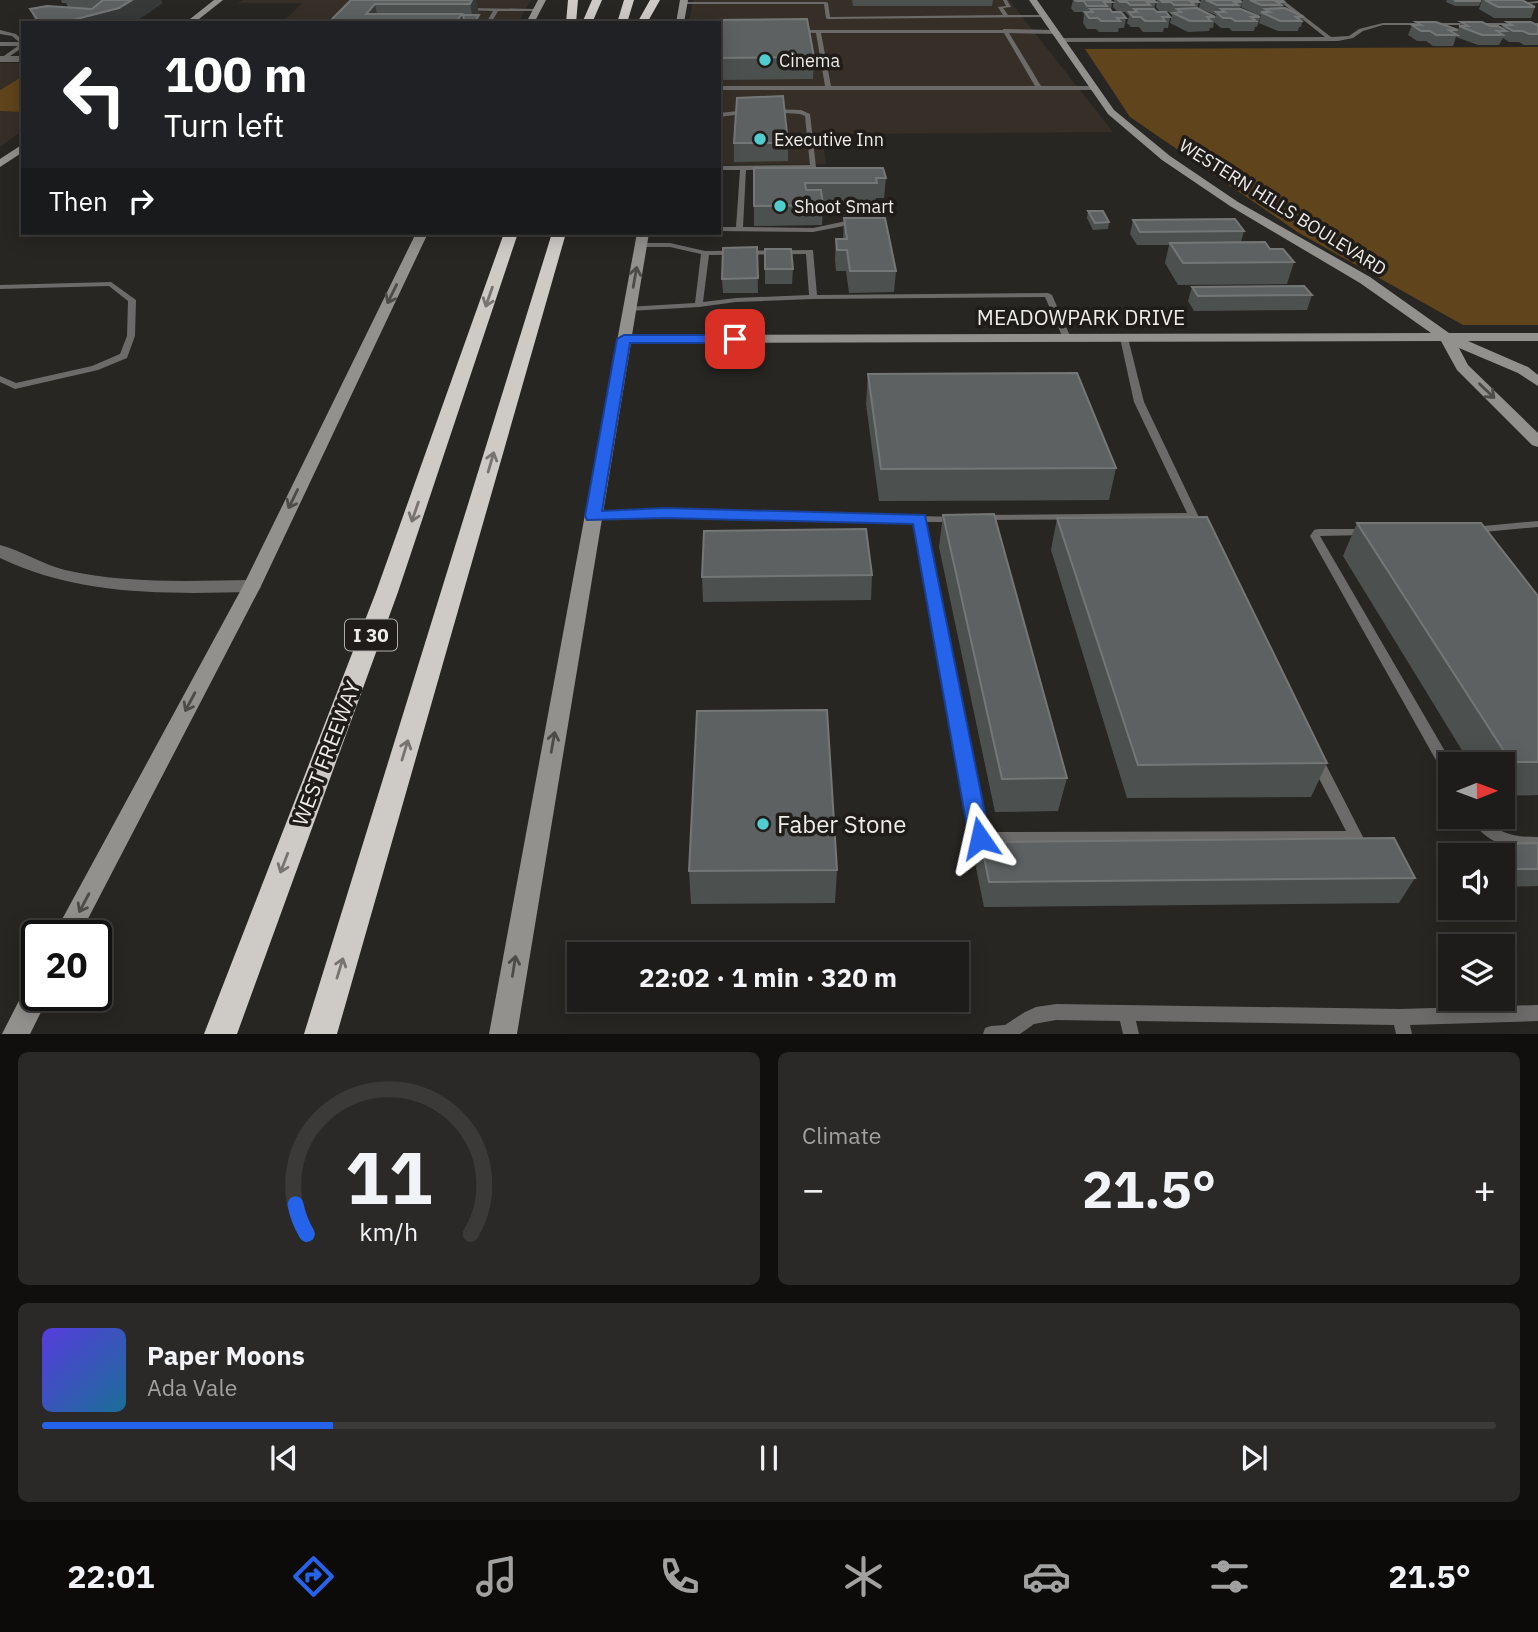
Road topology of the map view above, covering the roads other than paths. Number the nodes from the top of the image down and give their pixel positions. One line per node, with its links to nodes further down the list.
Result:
1 (219, 0): 22 (street)
2 (542, 0): 18 (street)
3 (573, 0): 25 (highway)
4 (597, 0): 26 (highway)
5 (629, 0): 27 (highway)
6 (655, 0): 28 (highway)
7 (838, 0): 13 (lane)
8 (1005, 0): 20 (lane)
9 (1033, 0): 21 (street, WESTERN HILLS BOULEVARD)
10 (1280, 0): 36 (lane)
11 (1516, 0): 15 (lane)
12 (684, 2): 13 (lane); 29 (street)
13 (826, 2): 20 (lane)
14 (1538, 2): 15 (lane)
15 (1522, 3): 19 (lane)
16 (457, 9): 17 (lane)
17 (496, 9): 18 (lane); 23 (lane)
18 (537, 9): 24 (street)
19 (1538, 9)
20 (1006, 16): 21 (lane)
21 (1045, 16): 35 (street, WESTERN HILLS BOULEVARD)
22 (192, 21)
23 (489, 21)
24 (531, 21)
25 (571, 21)
26 (588, 21)
27 (623, 21)
28 (643, 21)
29 (680, 21)
30 (1538, 24): 36 (lane)
31 (1006, 30): 33 (lane); 35 (lane); 45 (lane)
32 (793, 31): 33 (lane)
33 (818, 31): 43 (lane)
34 (0, 32): 37 (lane)
35 (1059, 36): 36 (lane); 46 (street, WESTERN HILLS BOULEVARD)
36 (1330, 39)
37 (21, 42)
38 (0, 44): 39 (lane)
39 (21, 44)
40 (21, 45): 41 (lane)
41 (2, 59): 42 (street)
42 (21, 59)
43 (828, 87): 44 (lane); 45 (lane)
44 (721, 88)
45 (1039, 88): 46 (lane)
46 (1095, 88): 66 (street, WESTERN HILLS BOULEVARD)
47 (752, 111): 49 (lane)
48 (764, 111): 53 (lane)
49 (721, 116)
50 (21, 148): 51 (street)
51 (0, 164)
52 (721, 168): 53 (lane)
53 (743, 168): 56 (lane)
54 (867, 219): 56 (lane)
55 (721, 229): 56 (lane)
56 (739, 229)
57 (421, 235): 84 (street, one-way to 84)
58 (510, 235): 96 (highway, WEST FREEWAY / I 30, one-way to 96)
59 (558, 235): 97 (highway, one-way to 59)
60 (642, 239): 61 (lane); 65 (street, one-way to 60)
61 (705, 253): 63 (lane); 64 (lane)
62 (0, 287): 71 (lane)
63 (813, 298): 64 (lane); 68 (lane)
64 (699, 305): 65 (lane)
65 (629, 309): 70 (street)
66 (1446, 337): 67 (street, MEADOWPARK DRIVE); 69 (street, MEADOWPARK DRIVE); 72 (street, WESTERN HILLS BOULEVARD); 73 (street, WESTERN HILLS BOULEVARD, one-way to 73)
67 (1538, 337)
68 (1067, 338): 69 (street, MEADOWPARK DRIVE); 70 (street, MEADOWPARK DRIVE)
69 (1124, 338): 75 (lane)
70 (624, 339): 74 (street)
71 (0, 379)
72 (1538, 382)
73 (1538, 442)
74 (593, 516): 77 (lane); 98 (street, one-way to 74)
75 (1192, 516): 76 (lane); 82 (lane)
76 (974, 518)
77 (920, 519): 78 (lane); 85 (lane)
78 (961, 519)
79 (1538, 524): 80 (lane)
80 (1466, 530)
81 (1386, 532): 86 (lane)
82 (1205, 540)
83 (0, 551): 84 (street)
84 (252, 586): 89 (street, one-way to 89)
85 (1312, 751)
86 (1438, 752)
87 (1488, 830): 88 (lane)
88 (1538, 842)
89 (75, 920)
90 (27, 1011): 95 (street)
91 (1538, 1013): 93 (lane)
92 (1127, 1014): 93 (lane); 94 (lane); 100 (lane)
93 (1400, 1017): 101 (lane)
94 (1009, 1033): 99 (lane)
95 (15, 1034)
96 (220, 1034)
97 (320, 1034)
98 (503, 1034)
99 (991, 1034)
100 (1131, 1034)
101 (1404, 1034)

